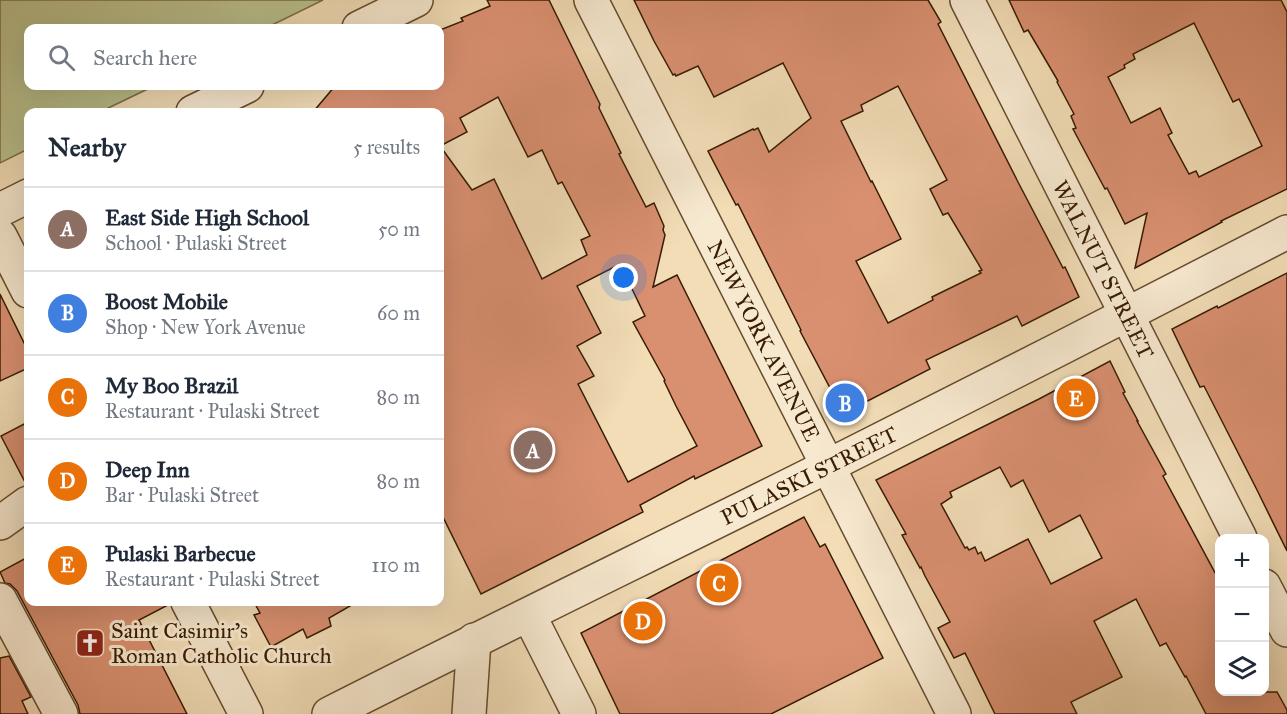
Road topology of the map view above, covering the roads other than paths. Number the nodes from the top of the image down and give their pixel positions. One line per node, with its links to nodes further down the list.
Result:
1 (416, 0): 4 (street)
2 (591, 0): 13 (street, NEW YORK AVENUE)
3 (967, 0): 12 (street, WALNUT STREET)
4 (367, 24)
5 (239, 90): 6 (street)
6 (201, 108)
7 (24, 198): 8 (street)
8 (0, 210)
9 (1287, 232): 12 (street, PULASKI STREET)
10 (0, 236): 11 (street)
11 (24, 283)
12 (1126, 315): 13 (street, PULASKI STREET); 16 (street, WALNUT STREET)
13 (828, 466): 20 (street, PULASKI STREET); 28 (street, NEW YORK AVENUE)
14 (24, 506): 15 (street)
15 (0, 523)
16 (1238, 534)
17 (1265, 588): 21 (street)
18 (0, 600): 23 (street)
19 (190, 606): 24 (street)
20 (529, 615): 22 (street, PULASKI STREET); 27 (street)
21 (1287, 630)
22 (474, 640): 25 (street, PULASKI STREET); 26 (street)
23 (61, 714)
24 (246, 714)
25 (329, 714)
26 (469, 714)
27 (579, 714)
28 (954, 714)

